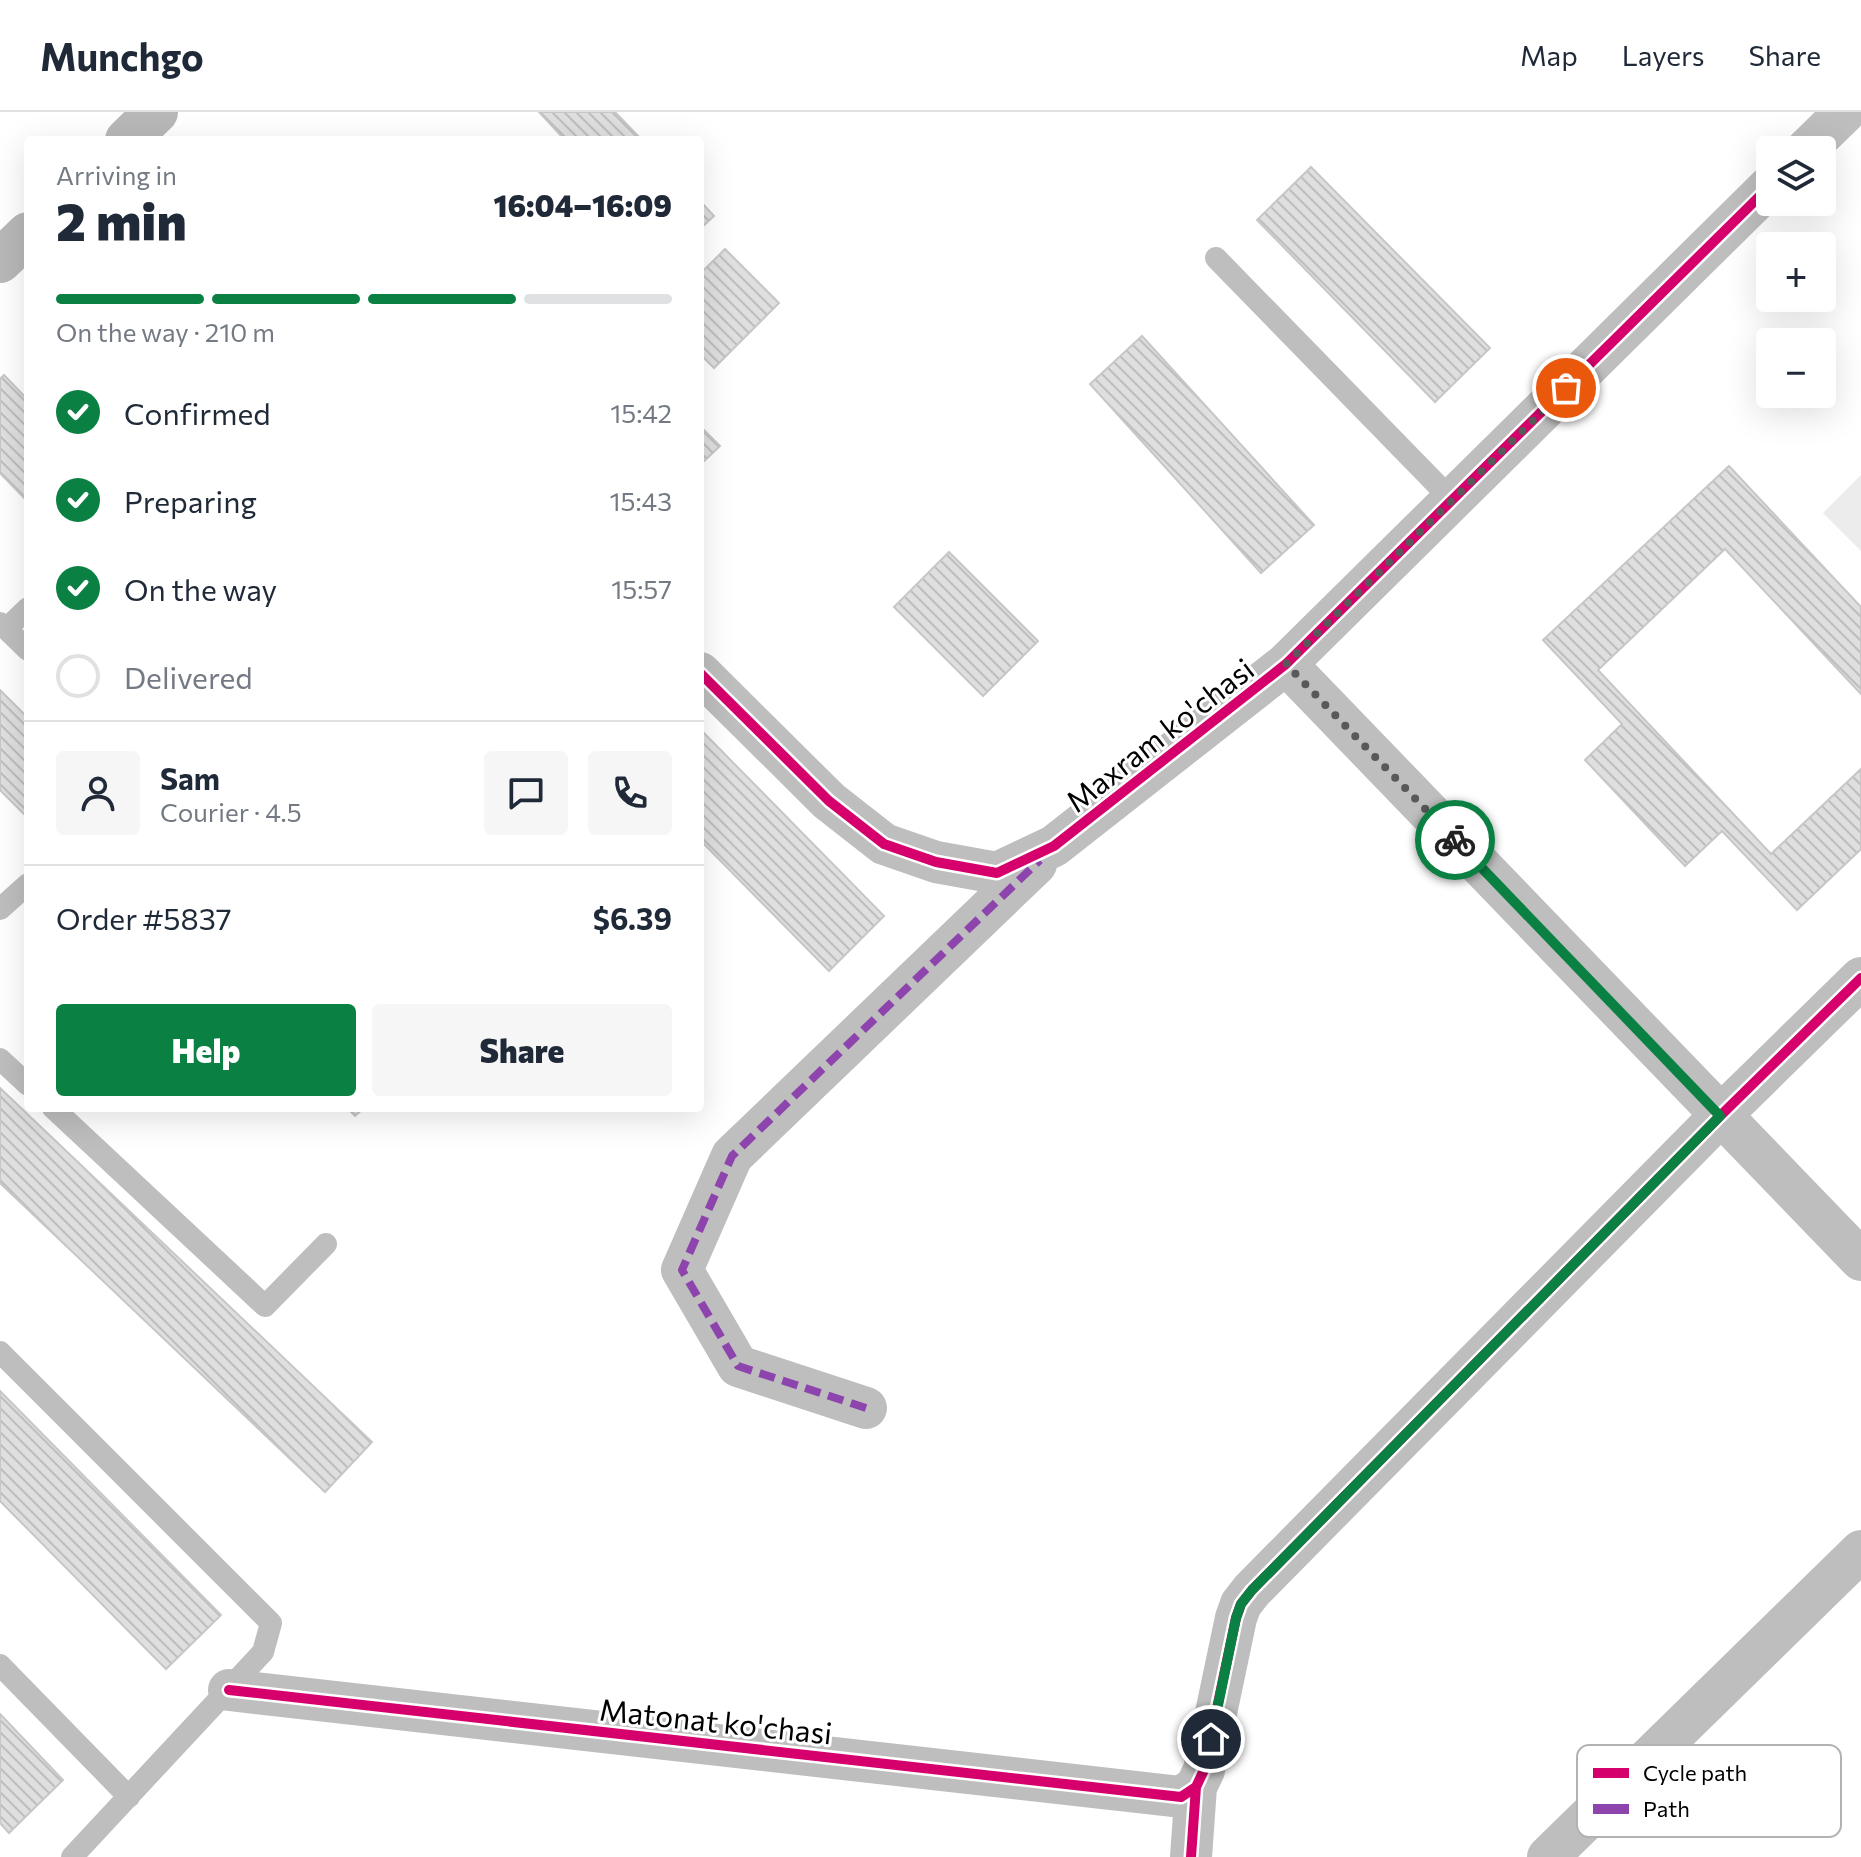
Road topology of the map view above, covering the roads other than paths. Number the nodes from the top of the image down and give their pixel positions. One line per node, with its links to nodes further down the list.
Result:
1 (1845, 112): 2 (street)
2 (1820, 136)
3 (1756, 200): 7 (street, Maxram ko'chasi)
4 (24, 238): 6 (street)
5 (1216, 258): 7 (lane)
6 (0, 261)
7 (1452, 500): 11 (street, Maxram ko'chasi)
8 (24, 611): 9 (lane)
9 (3, 626): 10 (lane)
10 (24, 646)
11 (1286, 664): 13 (street, Maxram ko'chasi); 20 (street)
12 (704, 677): 13 (street, Maxram ko'chasi)
13 (1054, 846): 24 (street)
14 (24, 888): 15 (lane)
15 (0, 909)
16 (1861, 978): 20 (street)
17 (0, 1059): 18 (lane)
18 (24, 1081)
19 (57, 1112): 21 (lane)
20 (1720, 1116): 22 (street); 29 (street)
21 (326, 1244)
22 (1861, 1260)
23 (0, 1352): 27 (lane)
24 (866, 1408)
25 (1861, 1551): 28 (street)
26 (0, 1665): 30 (lane)
27 (229, 1690): 29 (street, Matonat ko'chasi); 30 (lane)
28 (1663, 1745)
29 (1196, 1787): 33 (street)
30 (129, 1797): 32 (lane)
31 (1577, 1829): 34 (street)
32 (72, 1857)
33 (1191, 1857)
34 (1548, 1857)

